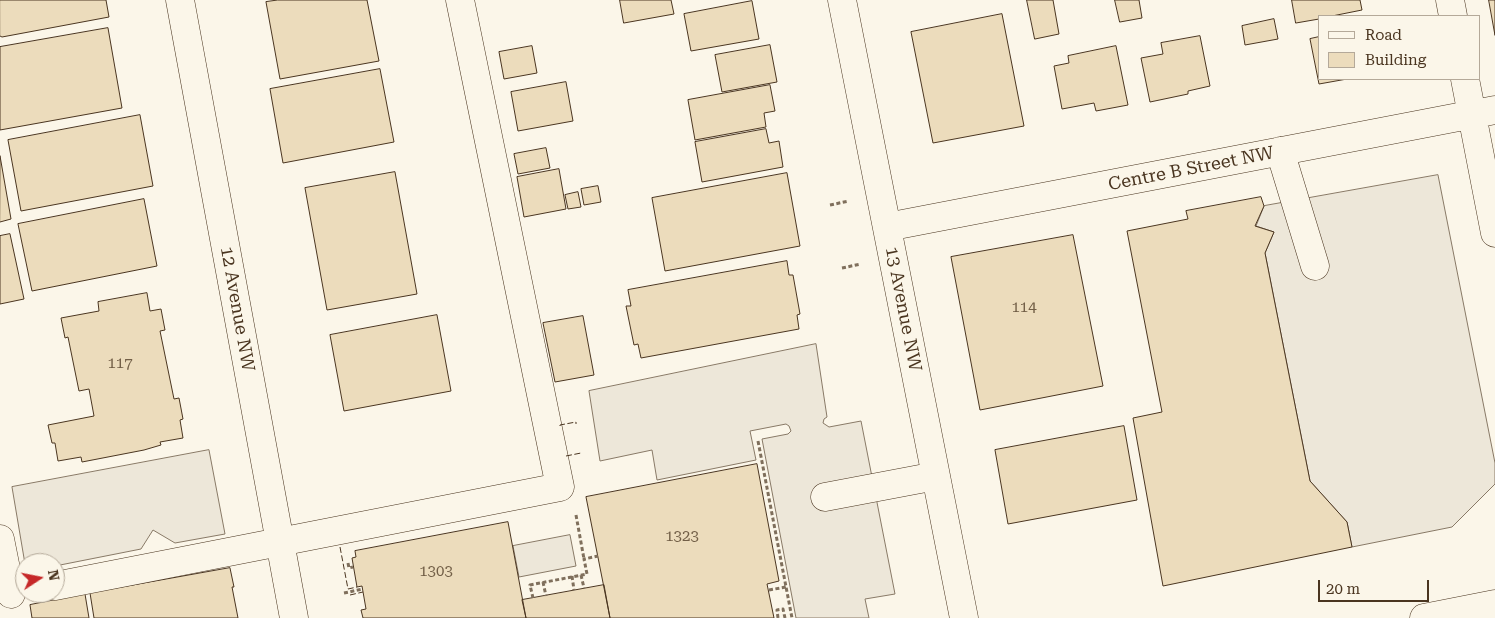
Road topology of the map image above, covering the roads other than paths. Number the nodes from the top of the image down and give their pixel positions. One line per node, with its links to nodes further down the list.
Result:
1 (180, 0): 15 (street, 12 Avenue NW)
2 (460, 0): 15 (street)
3 (842, 0): 9 (street, 13 Avenue NW)
4 (1450, 0): 5 (street)
5 (1453, 15)
6 (1466, 80): 7 (street)
7 (1483, 112): 8 (street, Centre B Street NW); 10 (street)
8 (1280, 152): 9 (street, Centre B Street NW); 11 (street)
9 (887, 227): 12 (street, 13 Avenue NW)
10 (1495, 233)
11 (1315, 266)
12 (936, 476): 13 (street); 20 (street, 13 Avenue NW)
13 (825, 497)
14 (0, 539): 17 (street)
15 (280, 543): 16 (street); 19 (street, 12 Avenue NW)
16 (65, 584)
17 (12, 594)
18 (1495, 604): 21 (street)
19 (294, 618)
20 (964, 618)
21 (1424, 618)

